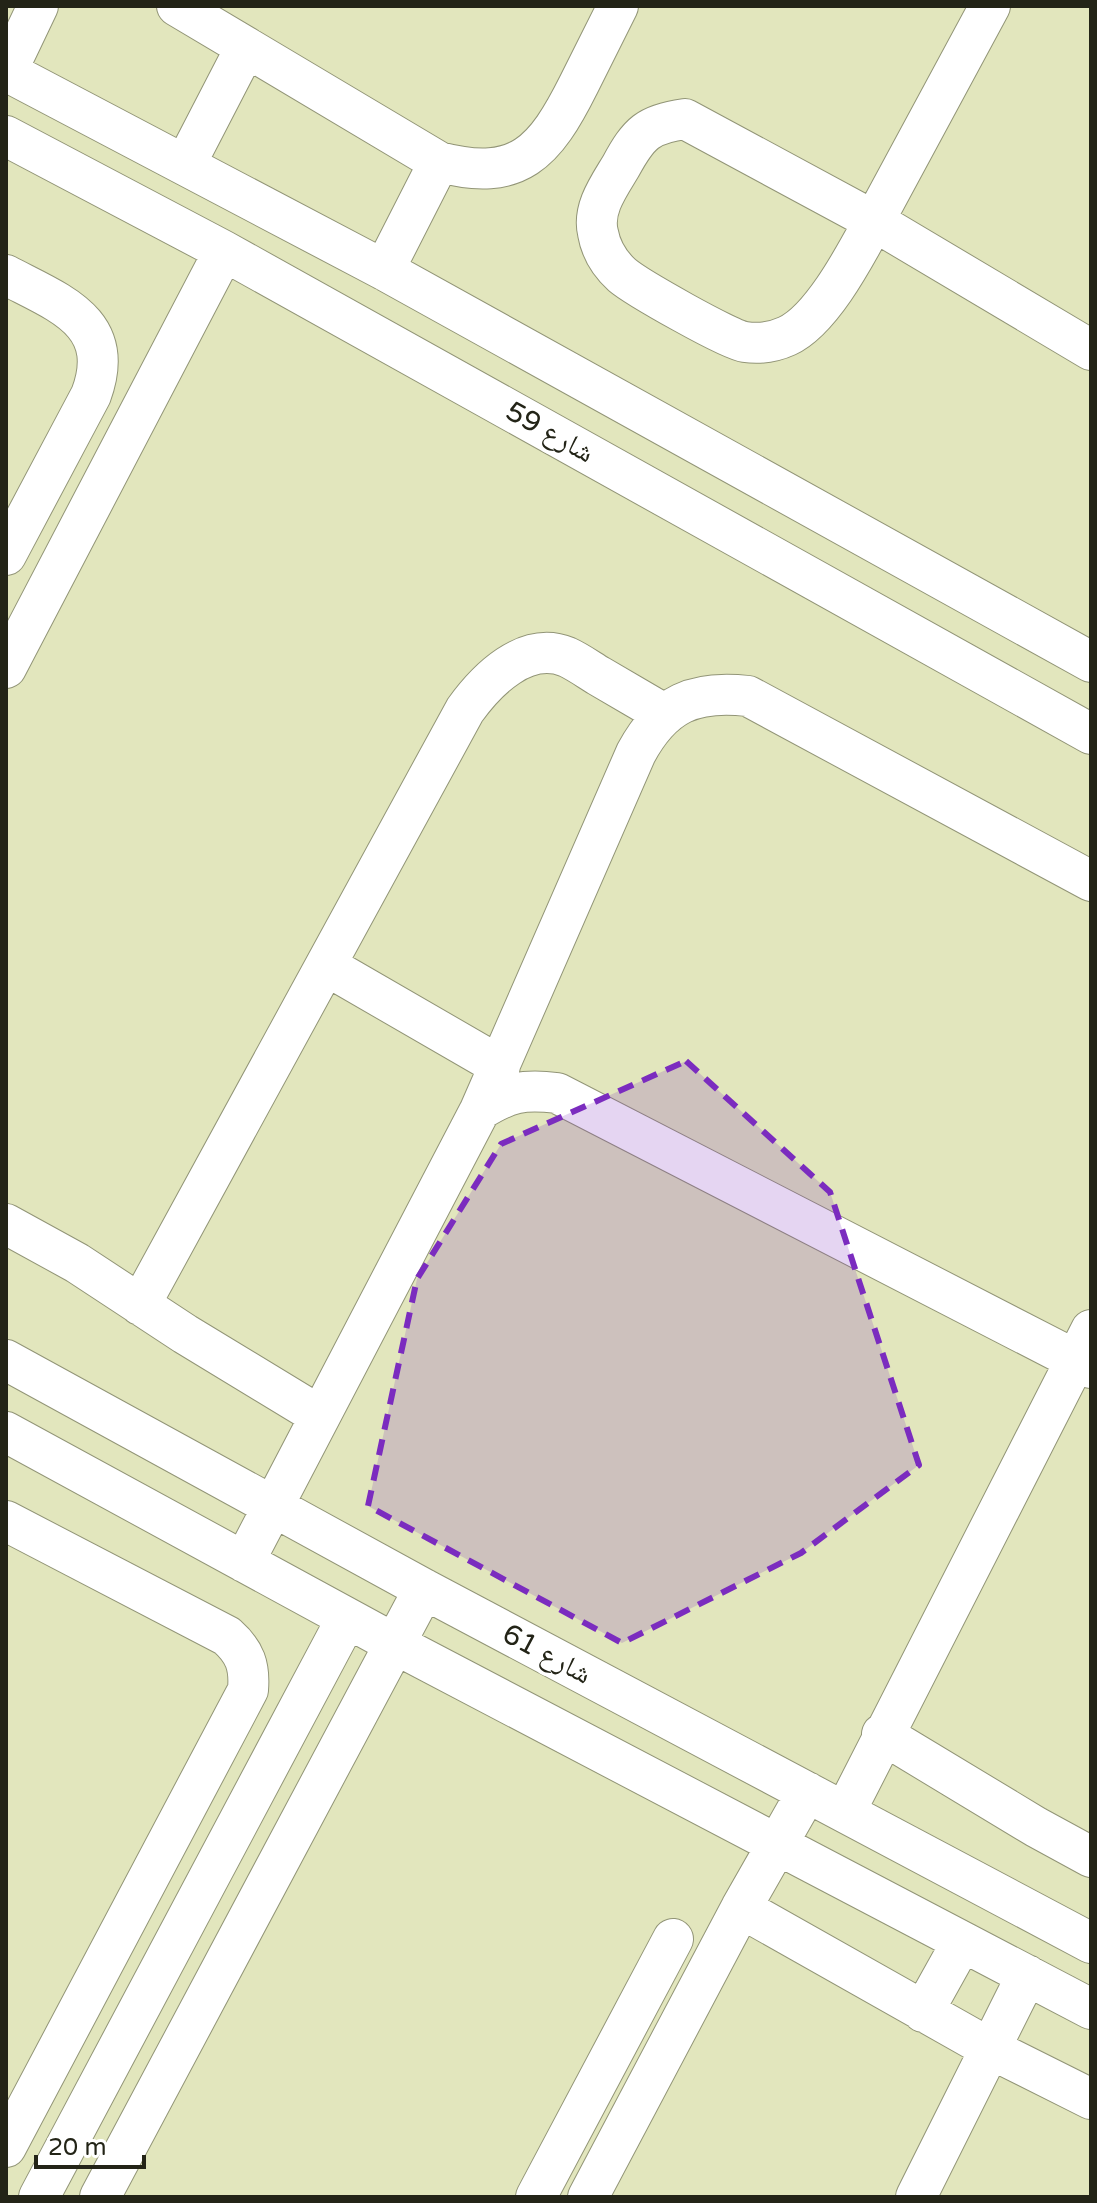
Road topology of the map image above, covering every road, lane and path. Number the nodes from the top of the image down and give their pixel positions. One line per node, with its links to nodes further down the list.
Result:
1 (38, 6): 6 (lane)
2 (177, 6): 5 (lane)
3 (618, 6): 8 (lane)
4 (990, 6): 10 (lane)
5 (246, 47): 8 (lane); 9 (lane)
6 (6, 71): 9 (lane)
7 (6, 136): 11 (lane, شارع 59)
8 (439, 162): 12 (lane)
9 (185, 165): 12 (lane)
10 (874, 221): 10 (lane); 14 (lane)
11 (224, 251): 17 (lane); 19 (lane, شارع 59)
12 (384, 270): 16 (lane)
13 (6, 275): 15 (lane)
14 (1091, 350)
15 (6, 555)
16 (1091, 662)
17 (6, 668)
18 (664, 714): 20 (lane); 21 (lane); 22 (lane)
19 (1091, 734)
20 (1091, 881)
21 (327, 966): 22 (lane); 25 (lane)
22 (500, 1066): 23 (lane)
23 (480, 1110): 26 (lane); 28 (lane)
24 (6, 1224): 25 (lane)
25 (140, 1305): 28 (lane)
26 (1086, 1352): 36 (lane)
27 (6, 1360): 30 (lane, شارع 61)
28 (320, 1416): 30 (lane)
29 (6, 1432): 32 (lane)
30 (273, 1506): 32 (lane); 33 (lane, شارع 61)
31 (6, 1521): 51 (lane)
32 (244, 1562): 34 (lane)
33 (424, 1589): 35 (lane); 37 (lane, شارع 61)
34 (347, 1618): 35 (lane); 52 (lane)
35 (395, 1644): 39 (lane); 53 (lane)
36 (882, 1734): 38 (lane); 40 (lane)
37 (807, 1792): 38 (lane, شارع 61); 39 (lane)
38 (859, 1819): 41 (lane); 45 (lane, شارع 61)
39 (776, 1844): 41 (lane); 42 (lane)
40 (1091, 1857)
41 (845, 1880): 44 (lane)
42 (741, 1908): 48 (lane); 55 (lane)
43 (673, 1939): 54 (lane)
44 (962, 1942): 46 (lane); 48 (lane)
45 (1091, 1943)
46 (1027, 1975): 47 (lane); 49 (lane)
47 (1091, 2009)
48 (923, 2012): 49 (lane)
49 (989, 2048): 50 (lane); 56 (lane)
50 (1091, 2099)
51 (6, 2147)
52 (39, 2197)
53 (100, 2197)
54 (536, 2197)
55 (588, 2197)
56 (916, 2197)

